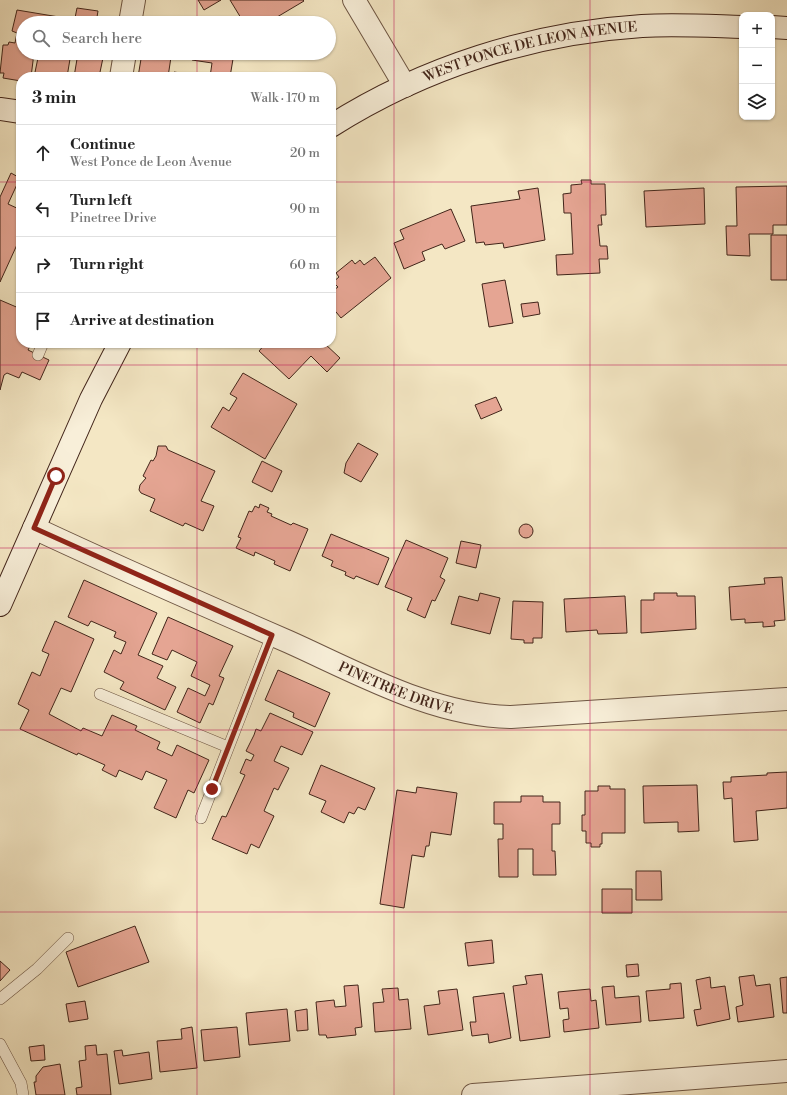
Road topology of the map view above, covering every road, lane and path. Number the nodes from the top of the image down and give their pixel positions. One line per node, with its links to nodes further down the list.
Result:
1 (134, 0): 3 (street)
2 (354, 0): 9 (street)
3 (131, 16)
4 (739, 27): 9 (street, WEST PONCE DE LEON AVENUE)
5 (775, 27): 6 (street)
6 (787, 28)
7 (124, 60): 8 (street)
8 (122, 72)
9 (405, 86): 12 (street, WEST PONCE DE LEON AVENUE)
10 (0, 109): 11 (street)
11 (16, 111)
12 (336, 123)
13 (41, 348): 15 (lane)
14 (117, 348): 16 (street)
15 (38, 355)
16 (34, 528): 17 (street); 18 (street, PINETREE DRIVE)
17 (0, 605)
18 (272, 635): 20 (street, PINETREE DRIVE); 21 (lane)
19 (100, 694): 21 (lane)
20 (787, 699)
21 (228, 747): 22 (lane)
22 (200, 818)
23 (68, 938): 24 (lane)
24 (0, 999)
25 (0, 1044): 28 (lane)
26 (787, 1071): 27 (street)
27 (564, 1092): 29 (street)
28 (23, 1095)
29 (473, 1095)

